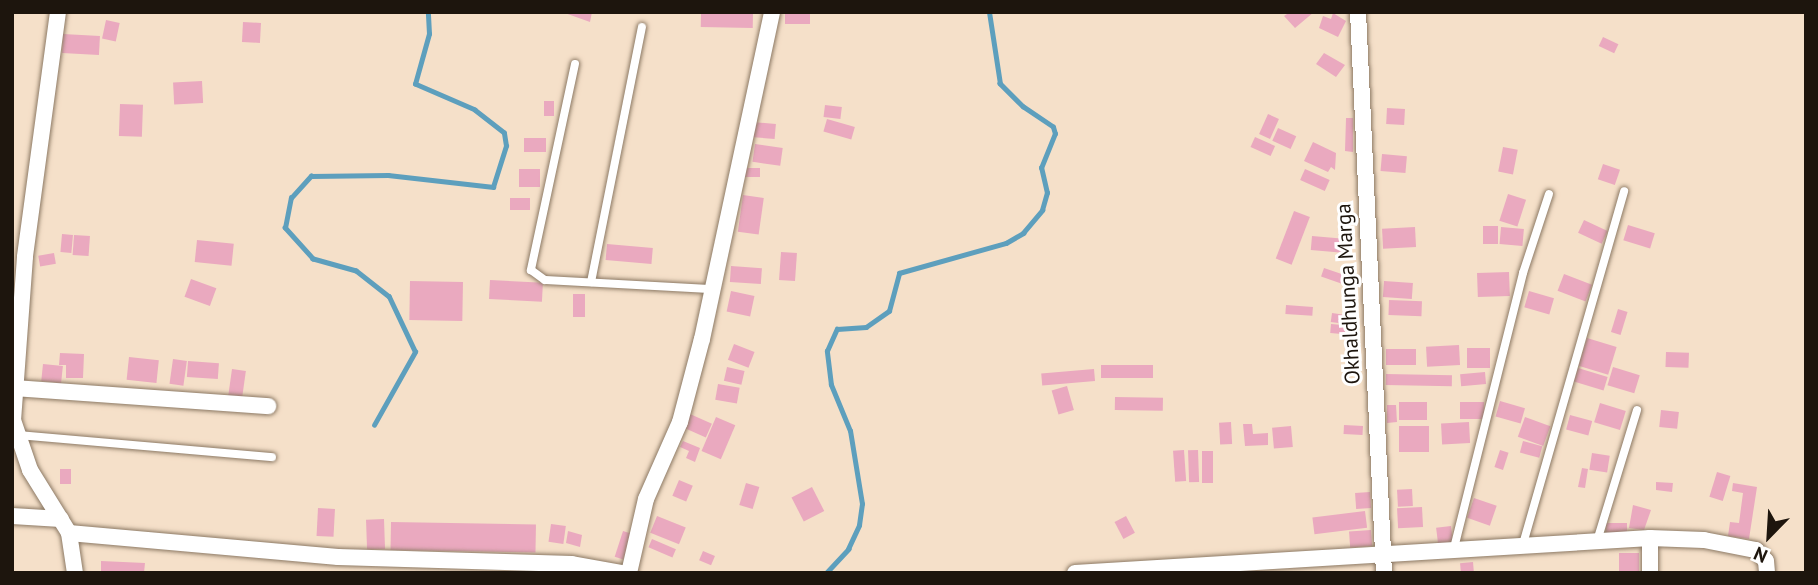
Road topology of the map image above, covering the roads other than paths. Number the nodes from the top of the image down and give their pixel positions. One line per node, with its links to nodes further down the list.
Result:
1 (58, 12): 10 (street)
2 (772, 12): 9 (street)
3 (1358, 12): 22 (street, Okhaldhunga Marga)
4 (642, 27): 8 (lane)
5 (575, 64): 8 (lane)
6 (1624, 191): 20 (lane)
7 (1549, 194): 21 (lane)
8 (591, 282): 9 (lane)
9 (710, 289): 25 (street)
10 (14, 368): 11 (street)
11 (15, 388): 12 (street); 14 (street)
12 (268, 406)
13 (1637, 410): 19 (lane)
14 (16, 435): 15 (lane); 17 (street)
15 (272, 457)
16 (12, 516): 17 (street)
17 (65, 526): 23 (street); 24 (street)
18 (1650, 538): 19 (street); 28 (street); 29 (street)
19 (1597, 541): 20 (street)
20 (1523, 544): 21 (street)
21 (1454, 548): 22 (street)
22 (1382, 552): 26 (street); 27 (street, Okhaldhunga Marga)
23 (75, 573)
24 (622, 573)
25 (629, 573)
26 (1075, 573)
27 (1384, 573)
28 (1650, 573)
29 (1767, 573)

